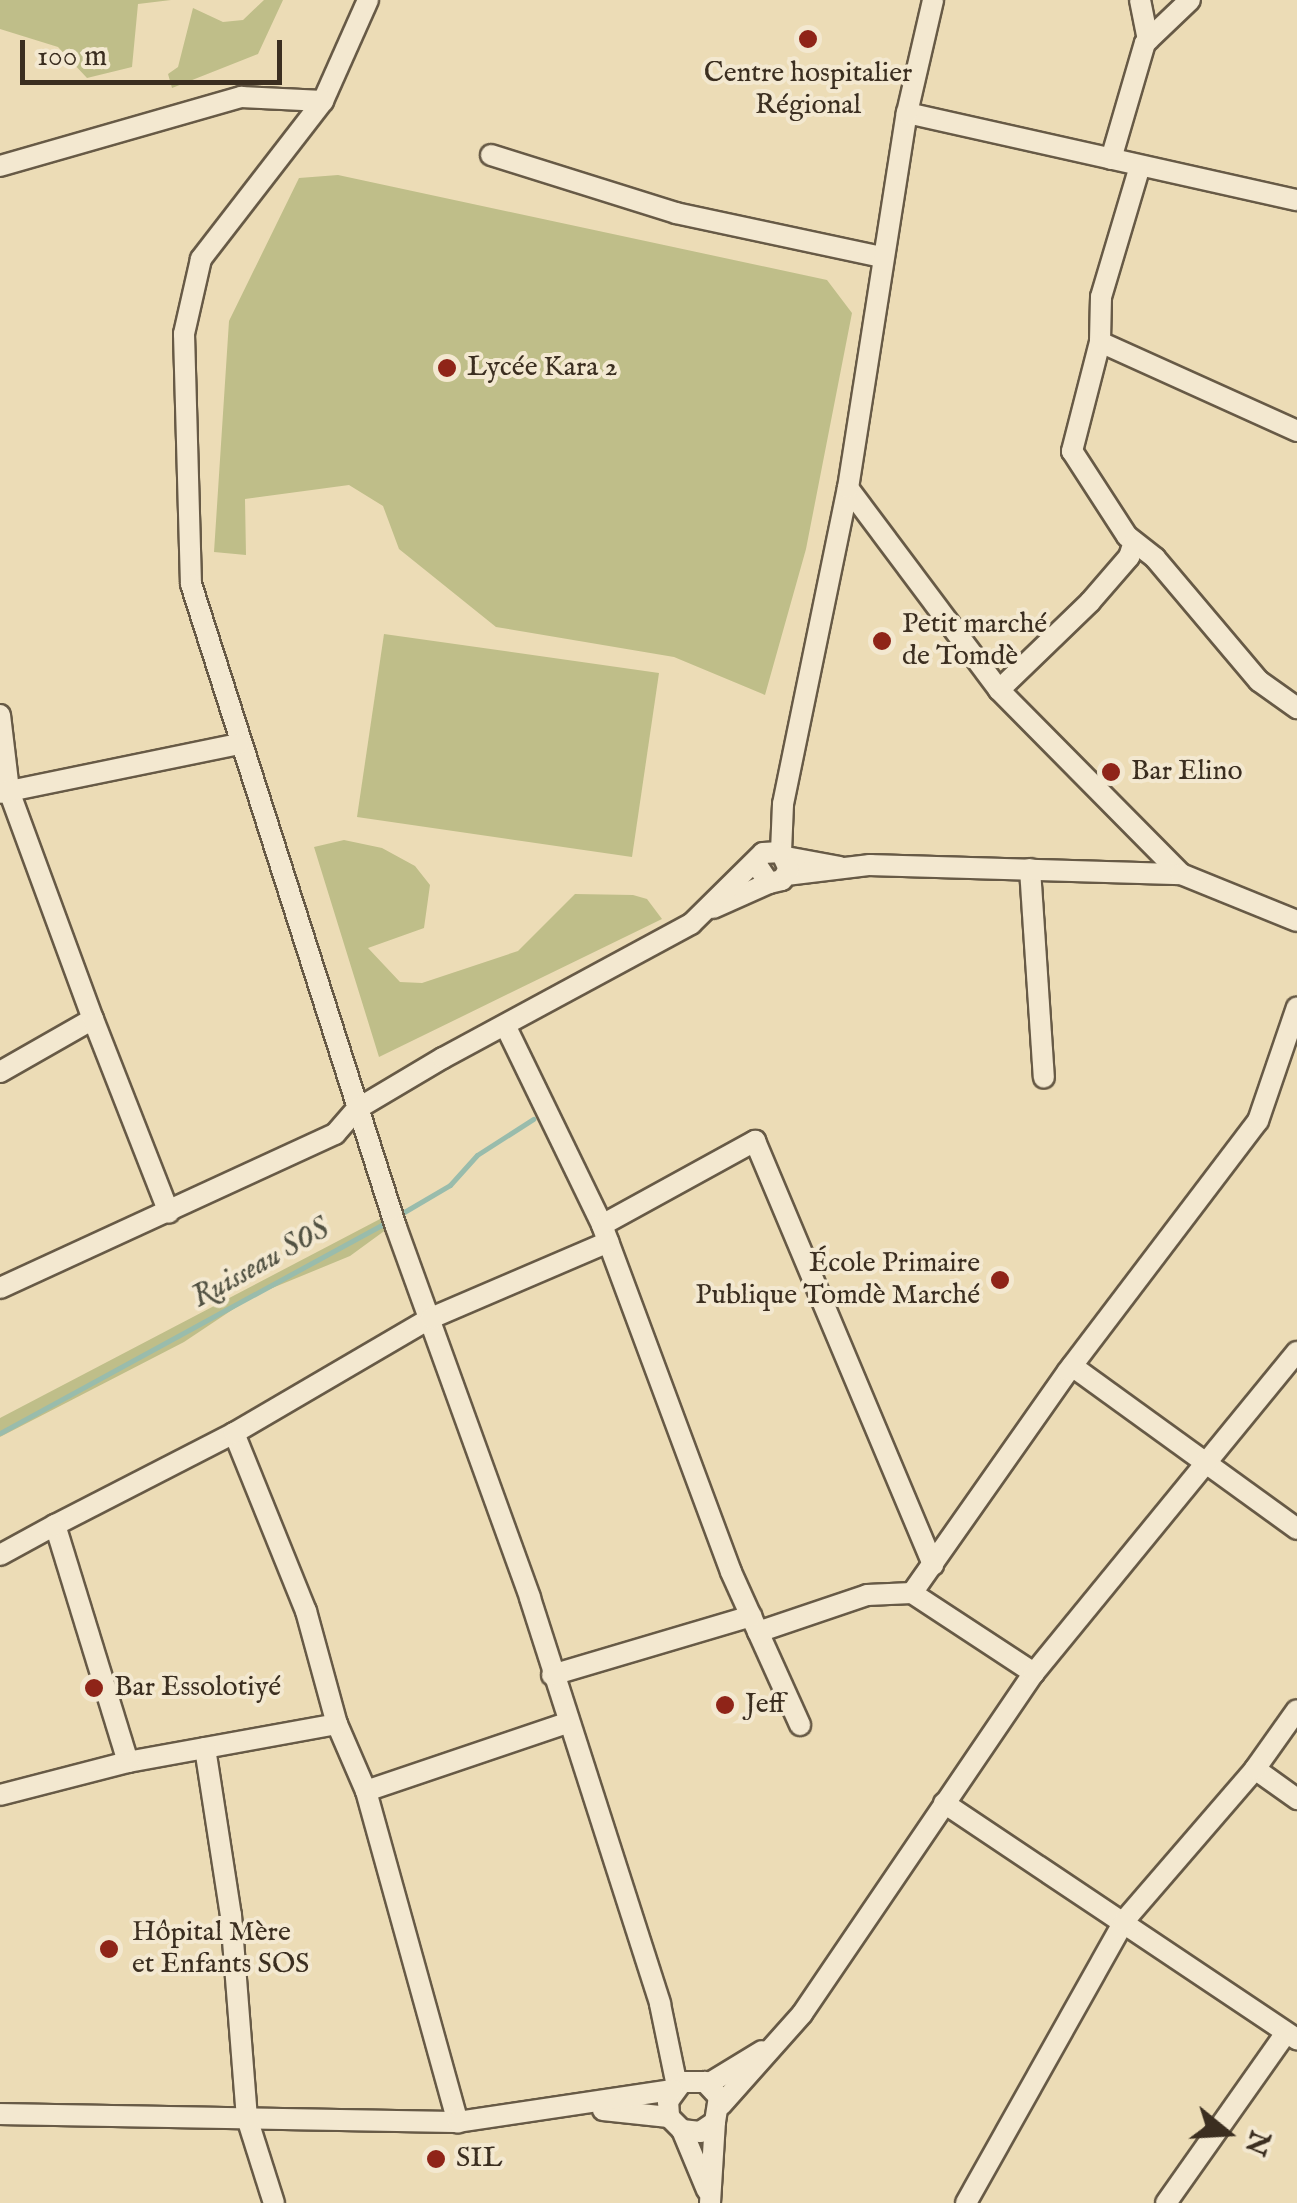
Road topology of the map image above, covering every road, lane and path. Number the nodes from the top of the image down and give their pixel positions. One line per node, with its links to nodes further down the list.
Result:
1 (368, 0): 6 (street)
2 (933, 0): 7 (street)
3 (1140, 0): 5 (street)
4 (1190, 0): 5 (street)
5 (1148, 40): 9 (street)
6 (323, 101): 10 (street); 21 (street)
7 (907, 113): 9 (street); 13 (street)
8 (492, 156): 13 (street)
9 (1111, 159): 11 (street)
10 (0, 166)
11 (1140, 166): 12 (street); 14 (street)
12 (1297, 200)
13 (882, 257): 16 (street)
14 (1100, 342): 15 (street); 17 (street)
15 (1297, 431)
16 (848, 488): 18 (street); 23 (street)
17 (1134, 542): 18 (street); 19 (street)
18 (999, 690): 25 (street)
19 (1297, 708)
20 (0, 715): 22 (street)
21 (238, 744): 22 (street); 32 (street)
22 (4, 792): 28 (street)
23 (774, 864): 24 (street); 29 (street)
24 (1030, 869): 25 (street); 31 (street)
25 (1181, 874): 26 (street)
26 (1297, 921)
27 (1297, 1007): 38 (street)
28 (93, 1019): 30 (street); 33 (street)
29 (506, 1028): 32 (street); 34 (street)
30 (0, 1072)
31 (1044, 1078)
32 (357, 1109): 33 (street); 36 (street)
33 (169, 1213): 35 (street)
34 (605, 1234): 36 (street); 44 (street); 46 (street)
35 (0, 1288)
36 (431, 1318): 39 (street); 48 (street)
37 (1297, 1352): 40 (street)
38 (1072, 1366): 40 (street); 44 (street)
39 (234, 1433): 41 (street); 51 (street)
40 (1204, 1465): 42 (street); 47 (street)
41 (55, 1525): 43 (street); 54 (street)
42 (1297, 1529)
43 (0, 1555)
44 (933, 1566): 45 (street)
45 (912, 1593): 46 (street); 47 (street)
46 (754, 1624): 48 (street); 52 (street)
47 (1034, 1673): 59 (street)
48 (552, 1675): 50 (street)
49 (1297, 1710): 55 (street)
50 (567, 1722): 56 (street); 63 (street)
51 (337, 1724): 53 (street); 56 (street)
52 (800, 1725)
53 (205, 1748): 54 (street); 67 (street)
54 (128, 1762): 57 (street)
55 (1256, 1769): 58 (street); 60 (street)
56 (366, 1792): 68 (street)
57 (0, 1795)
58 (1297, 1799)
59 (944, 1803): 60 (street); 62 (street)
60 (1124, 1921): 61 (street); 72 (street)
61 (1292, 2036): 73 (street)
62 (786, 2037): 63 (street); 66 (street)
63 (689, 2085): 64 (street); 66 (street); 69 (street)
64 (581, 2108): 68 (street); 69 (street)
65 (0, 2114): 67 (street)
66 (718, 2114): 69 (street); 70 (street)
67 (247, 2118): 68 (street); 71 (street)
68 (458, 2122)
69 (676, 2124): 70 (street)
70 (709, 2200)
71 (274, 2203)
72 (966, 2203)
73 (1166, 2203)

